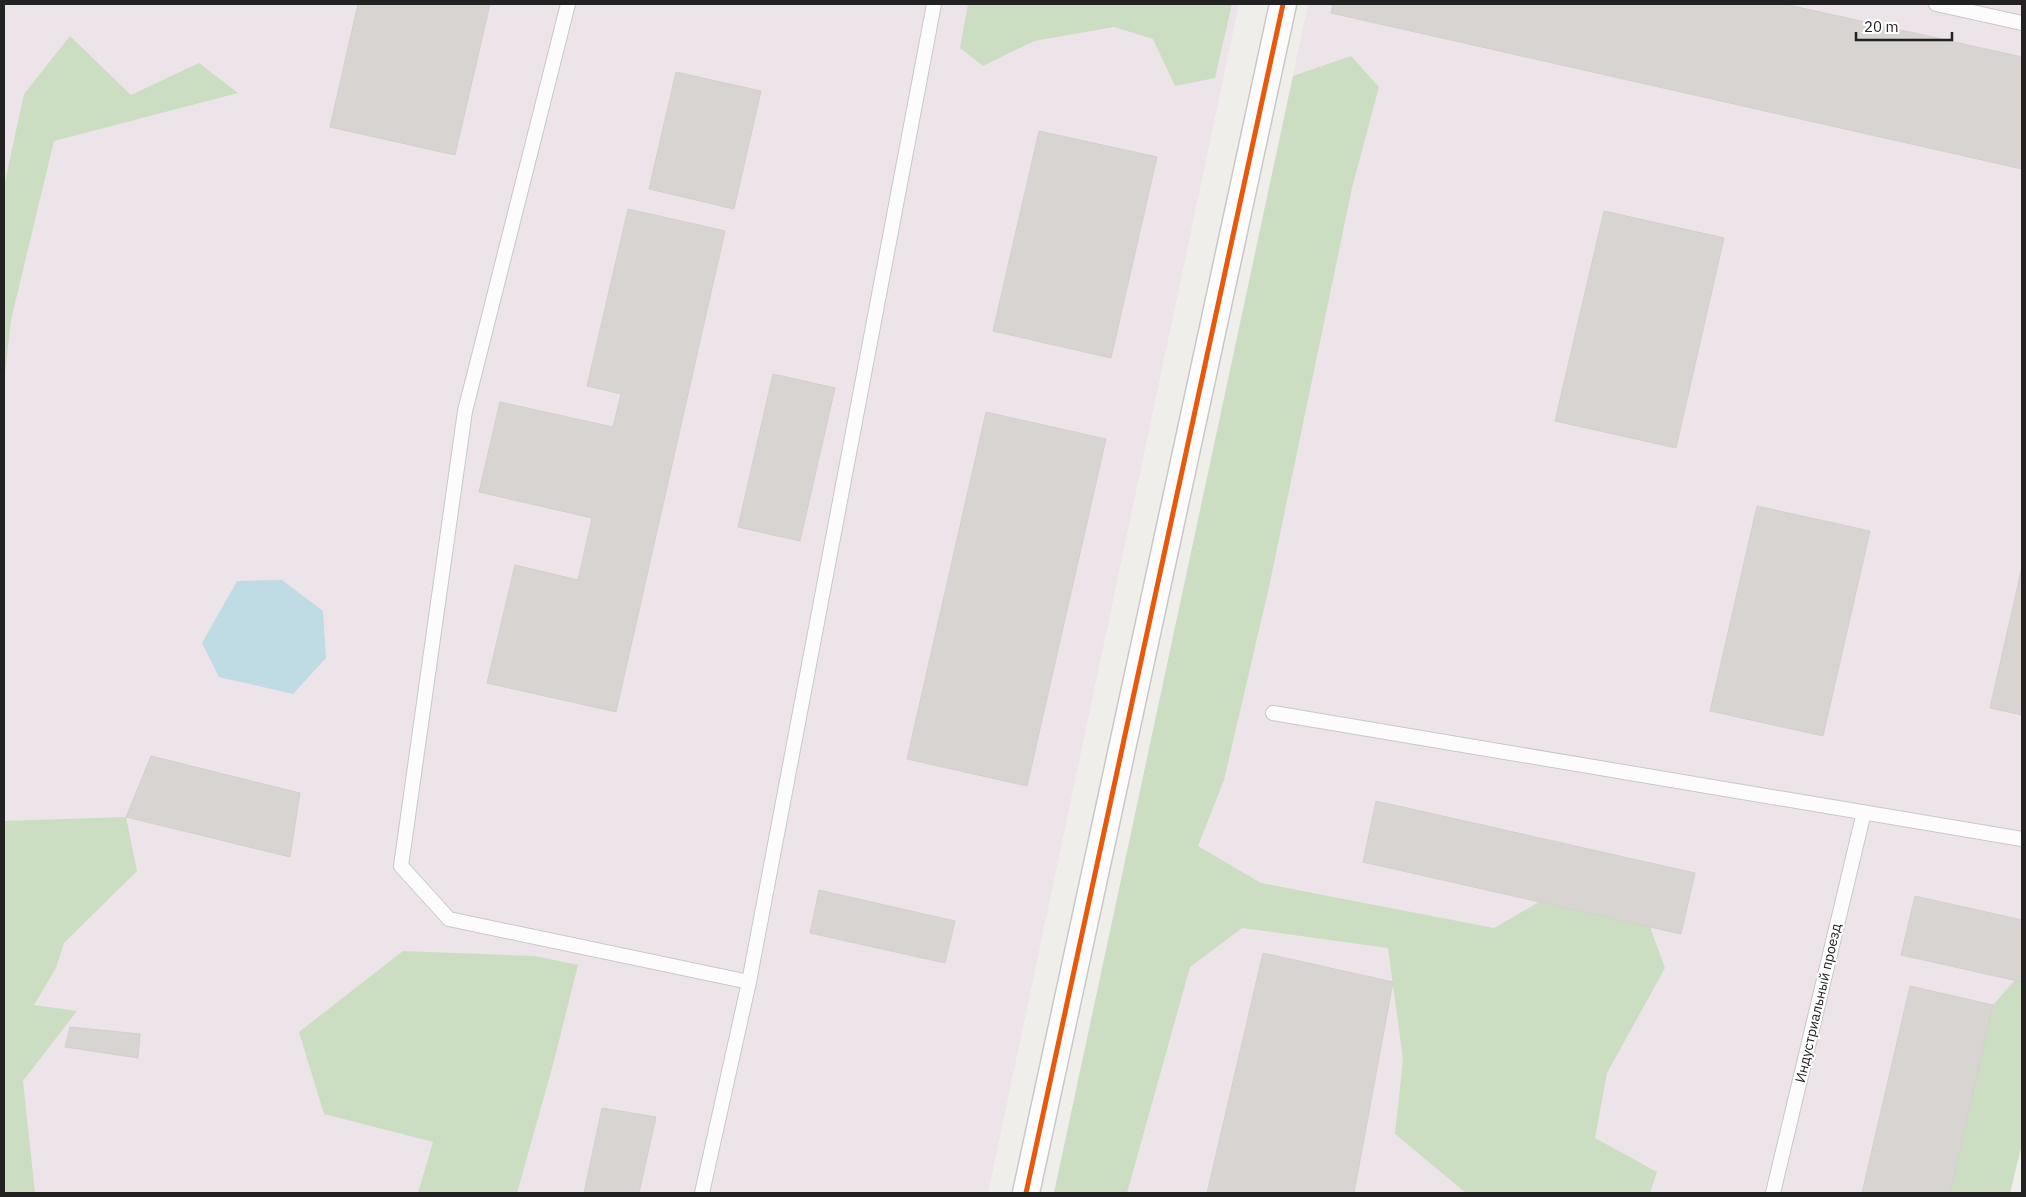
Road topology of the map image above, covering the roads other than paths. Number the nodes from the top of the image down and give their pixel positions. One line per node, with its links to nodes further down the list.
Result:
1 (568, 4): 9 (lane)
2 (934, 4): 9 (lane)
3 (1283, 4): 11 (street)
4 (1936, 4): 5 (lane)
5 (2022, 23)
6 (1272, 714): 7 (lane)
7 (1864, 812): 8 (lane); 12 (lane, Индустриальный проезд)
8 (2022, 839)
9 (749, 982): 10 (lane)
10 (702, 1193)
11 (1026, 1193)
12 (1773, 1193)

